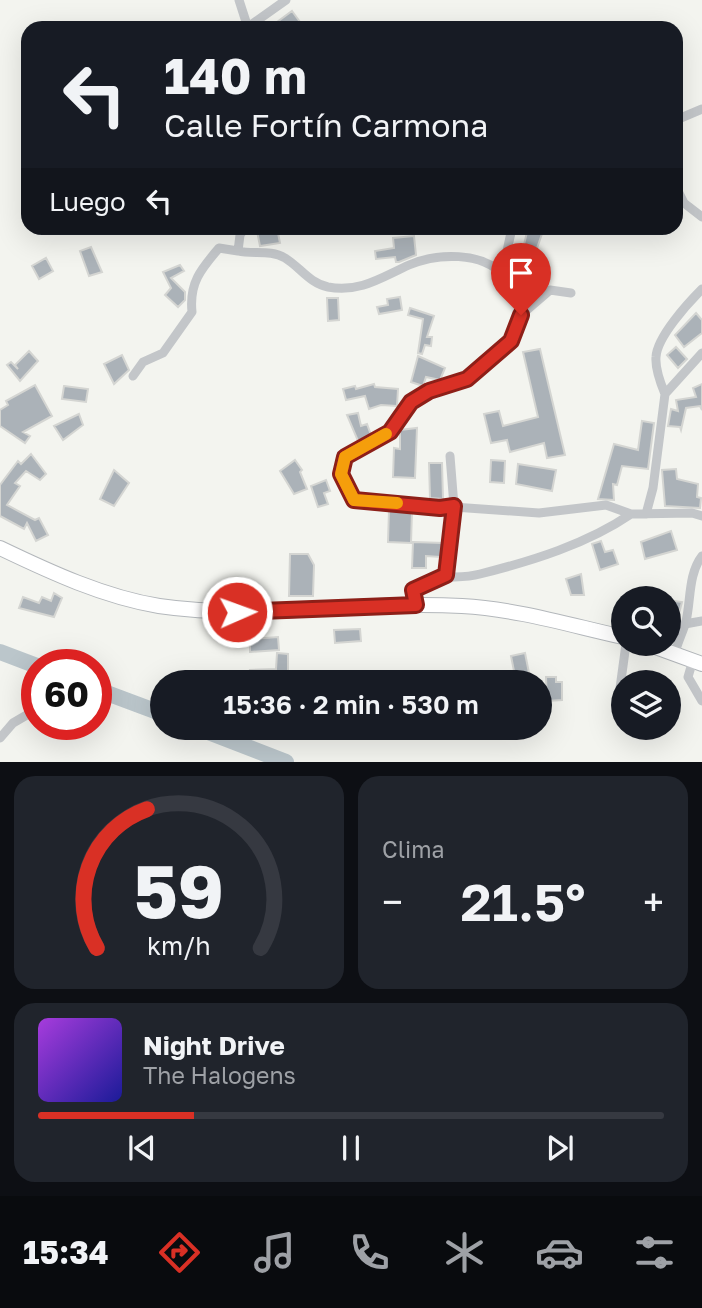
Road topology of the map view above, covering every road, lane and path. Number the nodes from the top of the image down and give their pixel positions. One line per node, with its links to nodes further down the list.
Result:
1 (239, 0): 3 (street)
2 (286, 0): 4 (street)
3 (246, 21)
4 (256, 21)
5 (702, 109): 6 (street)
6 (683, 117)
7 (683, 201): 8 (street)
8 (702, 217)
9 (240, 235): 11 (street)
10 (510, 235): 12 (street)
11 (238, 251): 12 (street); 17 (street)
12 (502, 274): 15 (street)
13 (702, 289): 18 (street)
14 (571, 293): 15 (street)
15 (521, 315): 20 (street)
16 (702, 353): 18 (street)
17 (133, 376)
18 (664, 394): 22 (street)
19 (450, 456): 20 (street)
20 (454, 506): 21 (street); 26 (street)
21 (631, 514): 22 (street); 26 (street)
22 (646, 514): 23 (street)
23 (702, 516)
24 (0, 548): 27 (main road)
25 (702, 556): 29 (street)
26 (446, 575): 27 (street)
27 (416, 605): 31 (main road)
28 (702, 621): 29 (street)
29 (685, 624): 30 (street)
30 (681, 629)
31 (611, 634)
32 (697, 662): 33 (street)
33 (702, 701)
34 (21, 718): 35 (street)
35 (0, 738)

